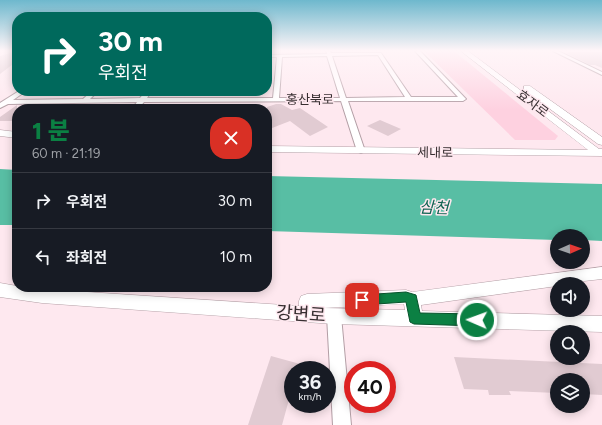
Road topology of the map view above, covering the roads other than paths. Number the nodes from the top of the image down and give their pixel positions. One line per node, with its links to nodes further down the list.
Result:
1 (279, 71): 11 (street, 홍산북로)
2 (335, 71): 12 (street, 홍산북로)
3 (390, 71): 13 (street)
4 (436, 71): 13 (street, 홍산북로)
5 (490, 71): 24 (street, 효자로)
6 (502, 71): 21 (street, 효자로)
7 (15, 96): 17 (street)
8 (90, 96): 16 (street)
9 (145, 96): 14 (street)
10 (200, 96): 15 (street)
11 (276, 99): 12 (street, 홍산북로); 15 (street, 홍산북로)
12 (344, 99): 13 (street, 홍산북로); 23 (street, 홍산북로)
13 (409, 99)
14 (142, 100): 15 (street, 홍산북로); 16 (street, 홍산북로); 18 (street)
15 (198, 100)
16 (84, 101): 17 (street, 홍산북로)
17 (3, 104)
18 (139, 104)
19 (0, 133): 20 (street)
20 (12, 134)
21 (602, 142)
22 (272, 149): 23 (street, 세내로)
23 (361, 151): 24 (street, 세내로)
24 (600, 153)
25 (602, 274): 29 (street)
26 (0, 290): 27 (street, 강변로)
27 (12, 292)
28 (14, 292): 30 (street, 강변로)
29 (412, 299): 30 (street); 32 (street)
30 (309, 314): 31 (street, 강변로)
31 (334, 316): 32 (street, 강변로); 34 (street)
32 (414, 318): 33 (street, 강변로)
33 (602, 324)
34 (342, 425)

